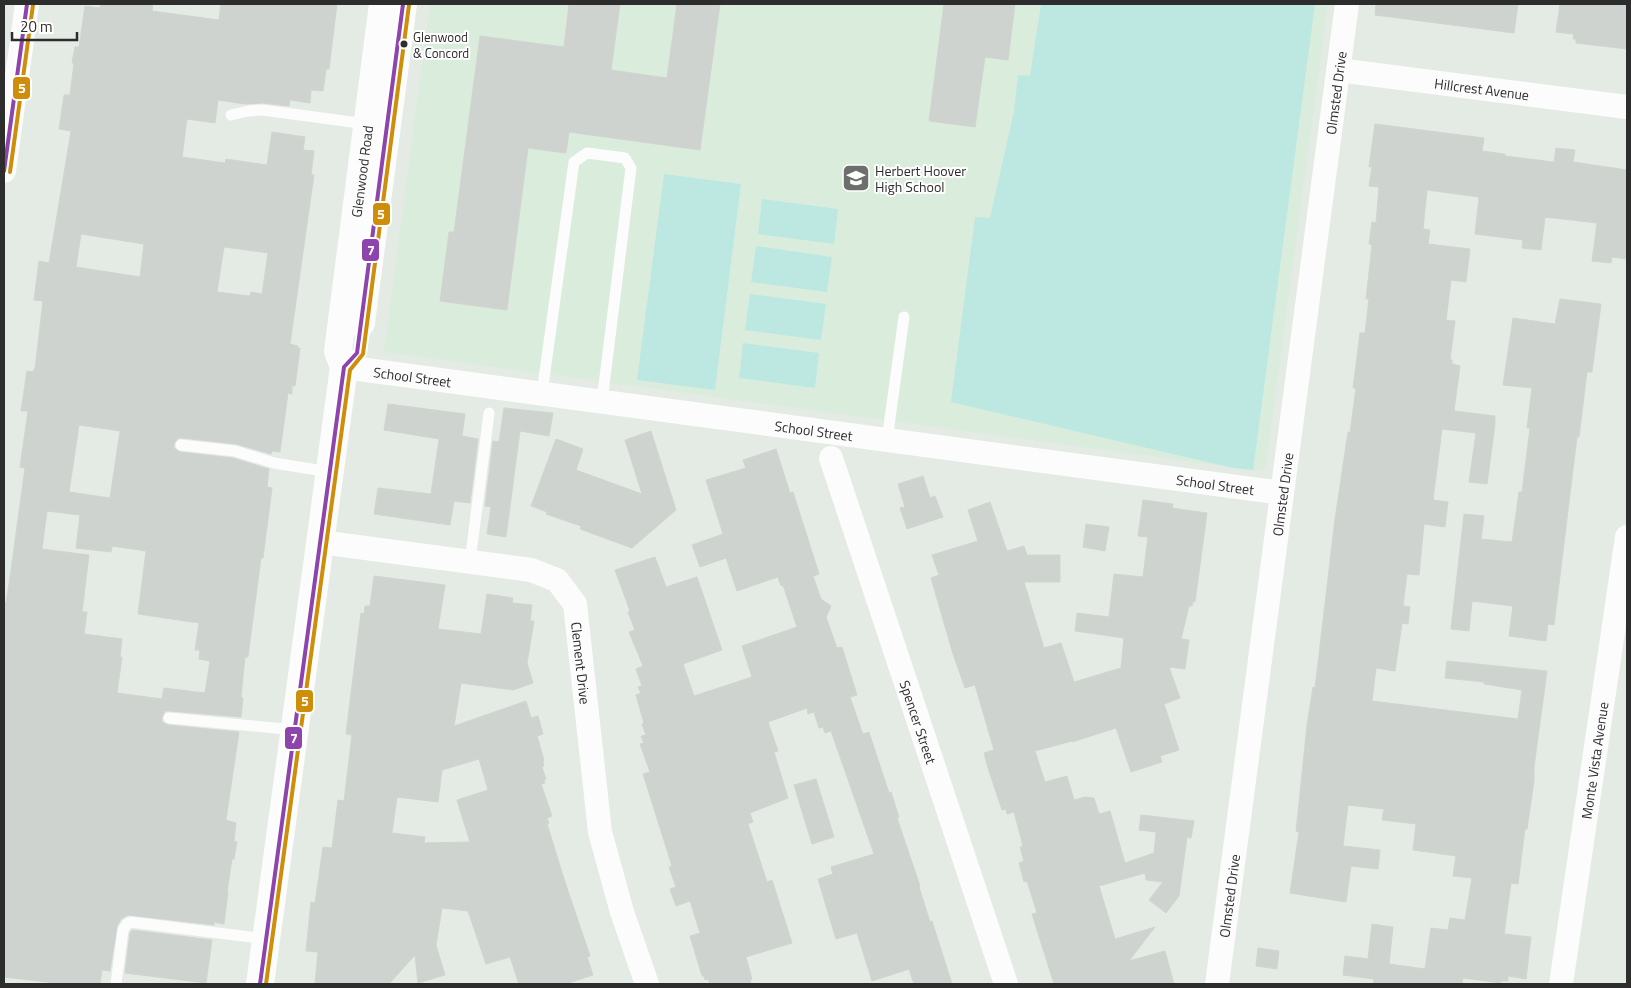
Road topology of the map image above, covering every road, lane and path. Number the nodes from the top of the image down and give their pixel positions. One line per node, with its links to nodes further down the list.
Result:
1 (27, 4): 9 (street)
2 (383, 4): 8 (street, Glenwood Road)
3 (403, 4): 11 (street, Glenwood Road)
4 (1347, 4): 5 (street, Olmsted Drive)
5 (1338, 70): 6 (street, Hillcrest Avenue); 19 (street, Olmsted Drive)
6 (1627, 107)
7 (231, 115): 8 (lane)
8 (367, 124): 11 (street, Glenwood Road)
9 (4, 171)
10 (904, 317): 15 (lane)
11 (344, 367): 12 (street, School Street); 18 (street, Glenwood Road)
12 (542, 393): 13 (street, School Street); 13 (lane)
13 (602, 401): 15 (street, School Street)
14 (489, 413): 22 (lane)
15 (887, 440): 19 (street, School Street)
16 (181, 445): 18 (lane)
17 (831, 458): 29 (street, Spencer Street)
18 (330, 472): 21 (street, Glenwood Road)
19 (1282, 492): 30 (street, Olmsted Drive)
20 (1627, 537): 31 (street, Monte Vista Avenue)
21 (320, 542): 22 (street, Clement Drive); 24 (street, Glenwood Road)
22 (470, 562): 28 (street, Clement Drive)
23 (168, 718): 24 (lane)
24 (295, 730): 25 (street, Glenwood Road)
25 (266, 939): 26 (lane); 27 (street, Glenwood Road)
26 (116, 984)
27 (260, 984)
28 (647, 984)
29 (1006, 984)
30 (1217, 984)
31 (1560, 984)

